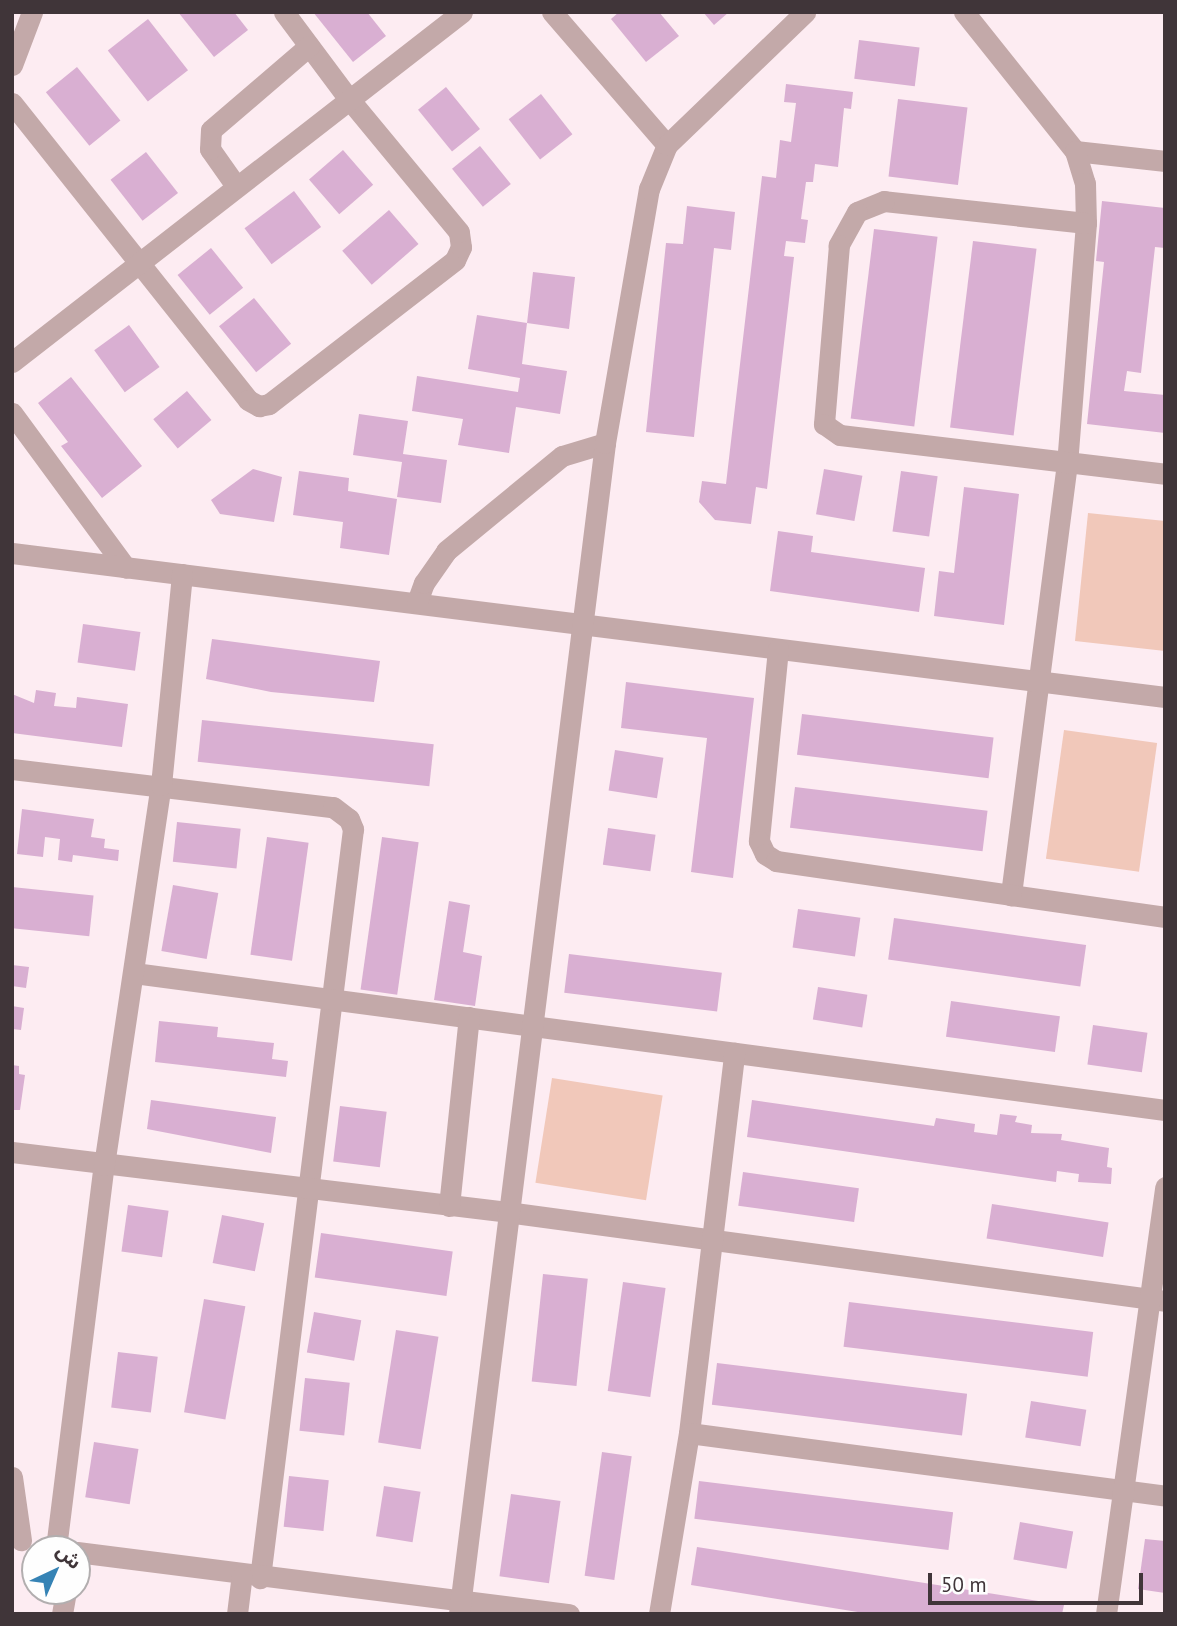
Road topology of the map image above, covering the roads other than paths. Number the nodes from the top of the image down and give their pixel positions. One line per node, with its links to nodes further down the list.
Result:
1 (32, 12): 8 (street)
2 (284, 12): 7 (street)
3 (462, 12): 9 (street)
4 (552, 12): 11 (street)
5 (805, 12): 11 (street)
6 (964, 12): 12 (street)
7 (309, 46): 9 (street); 14 (street)
8 (12, 65)
9 (348, 98): 14 (street); 16 (street)
10 (12, 103): 16 (street)
11 (667, 145): 19 (street)
12 (1075, 151): 13 (street); 15 (street)
13 (1165, 161)
14 (236, 186): 16 (street)
15 (1086, 223): 20 (street); 20 (street)
16 (135, 264): 17 (street)
17 (12, 362)
18 (12, 413): 23 (street)
19 (605, 443): 25 (street); 26 (street)
20 (1067, 463): 21 (street); 28 (street)
21 (1165, 474)
22 (12, 553): 23 (street)
23 (126, 568): 24 (street)
24 (183, 575): 25 (street); 31 (street)
25 (417, 601): 26 (street)
26 (584, 623): 27 (street); 37 (street)
27 (778, 649): 28 (street); 32 (street)
28 (1036, 681): 29 (street); 32 (street)
29 (1165, 697)
30 (12, 769): 31 (street)
31 (161, 785): 34 (street); 35 (street)
32 (1011, 895): 33 (street)
33 (1165, 917)
34 (134, 973): 35 (street); 41 (street)
35 (334, 1000): 36 (street); 43 (street)
36 (469, 1017): 37 (street); 44 (street)
37 (531, 1026): 38 (street); 45 (street)
38 (734, 1053): 39 (street); 46 (street)
39 (1165, 1110)
40 (12, 1152): 41 (street)
41 (104, 1165): 43 (street); 52 (street)
42 (1165, 1187): 47 (street)
43 (311, 1192): 44 (street); 55 (street)
44 (449, 1206): 45 (street)
45 (506, 1212): 46 (street); 56 (street)
46 (711, 1243): 47 (street); 48 (street)
47 (1156, 1300): 50 (street)
48 (688, 1433): 50 (street); 59 (street)
49 (12, 1477): 53 (street)
50 (1123, 1491): 51 (street); 60 (street)
51 (1165, 1496)
52 (67, 1535)
53 (17, 1539)
54 (91, 1554): 55 (street)
55 (251, 1577): 56 (street); 57 (street)
56 (460, 1607): 58 (street)
57 (237, 1614)
58 (569, 1614)
59 (659, 1614)
60 (1106, 1614)

